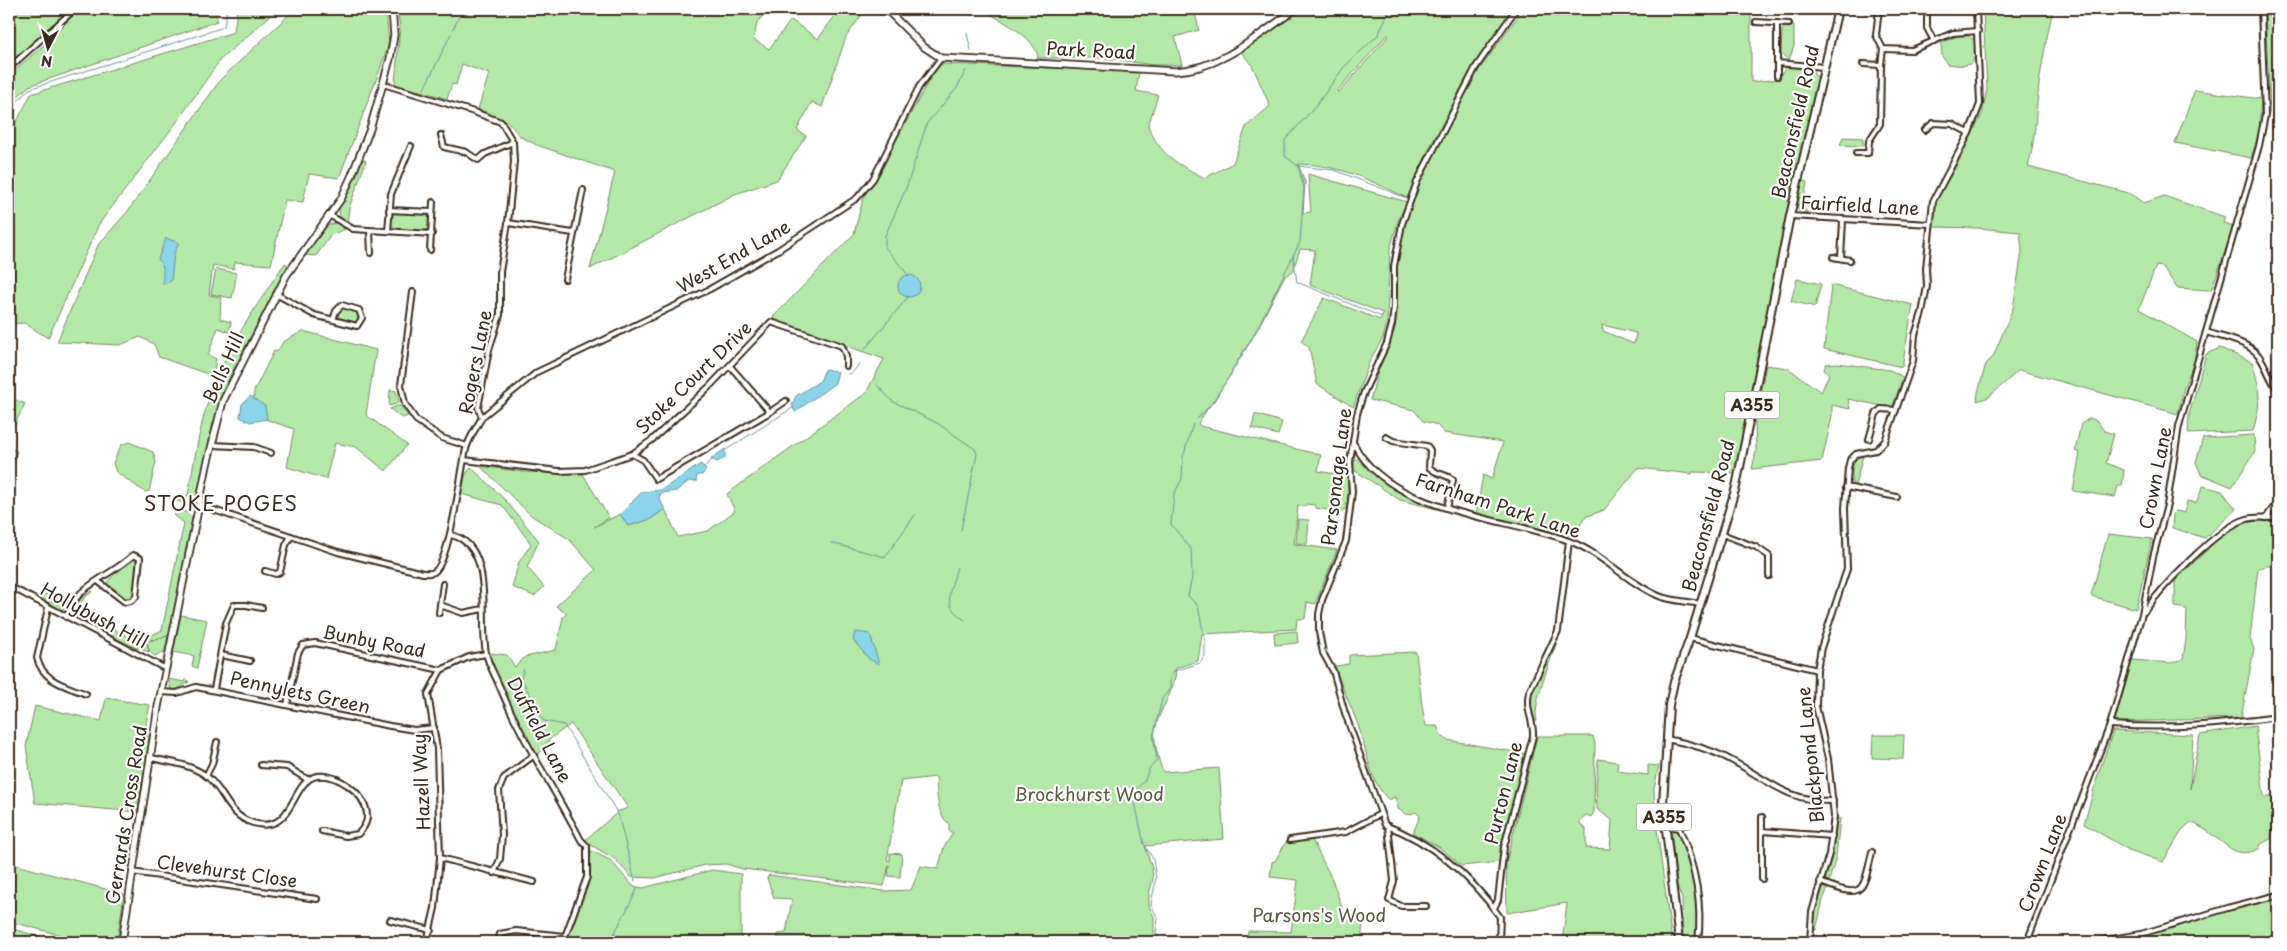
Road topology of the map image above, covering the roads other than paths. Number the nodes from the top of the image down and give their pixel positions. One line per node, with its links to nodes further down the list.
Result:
1 (75, 9): 22 (street)
2 (392, 9): 24 (main road, Bells Hill)
3 (886, 9): 17 (main road)
4 (1296, 9): 17 (main road, Park Road)
5 (1516, 9): 66 (street, Parsonage Lane)
6 (1838, 9): 21 (main road, Beaconsfield Road / A355)
7 (1878, 9): 16 (street)
8 (1927, 9): 15 (street)
9 (1976, 9): 14 (street, Blackpond Lane)
10 (2261, 9): 53 (street, Crown Lane)
11 (1756, 22): 12 (street)
12 (1777, 23): 13 (street); 18 (street)
13 (1789, 24)
14 (1978, 31): 15 (street); 26 (street, Blackpond Lane)
15 (1934, 41): 16 (street)
16 (1883, 49): 20 (street)
17 (941, 58): 62 (street, West End Lane)
18 (1778, 63): 21 (street); 23 (street)
19 (1864, 64): 20 (street)
20 (1881, 65): 30 (street)
21 (1824, 67): 36 (main road, Beaconsfield Road / A355)
22 (9, 68)
23 (1778, 76)
24 (383, 84): 28 (street); 35 (main road, Bells Hill)
25 (1925, 130): 26 (street)
26 (1969, 132): 39 (street, Blackpond Lane)
27 (441, 135): 28 (street)
28 (513, 142): 38 (street, Rogers Lane)
29 (411, 146): 33 (street)
30 (1856, 153)
31 (583, 190): 42 (street)
32 (433, 202): 34 (street)
33 (390, 210): 34 (street); 41 (street)
34 (432, 212): 43 (street)
35 (329, 215): 40 (street); 51 (main road, Bells Hill)
36 (1790, 216): 37 (street, Fairfield Lane); 80 (main road, Beaconsfield Road / A355)
37 (1842, 220): 39 (street, Fairfield Lane); 47 (street)
38 (508, 223): 42 (street); 62 (street, Rogers Lane)
39 (1930, 224): 60 (street, Blackpond Lane)
40 (370, 231): 41 (street); 45 (street)
41 (388, 232): 43 (street)
42 (573, 233): 49 (street)
43 (432, 234): 44 (street)
44 (430, 250)
45 (371, 253)
46 (1833, 257): 47 (street)
47 (1841, 258): 48 (street)
48 (1850, 260)
49 (565, 279)
50 (413, 292): 69 (street)
51 (276, 294): 52 (street); 67 (main road, Bells Hill)
52 (333, 320): 52 (street)
53 (2206, 332): 58 (street); 95 (street, Crown Lane)
54 (846, 358): 55 (street); 56 (street, Stoke Court Drive); 57 (street)
55 (852, 360)
56 (730, 366): 61 (street); 71 (street, Stoke Court Drive)
57 (846, 366)
58 (2278, 390)
59 (786, 401): 61 (street)
60 (1896, 410): 64 (street); 73 (street, Blackpond Lane)
61 (770, 412): 71 (street)
62 (482, 417): 69 (street, Rogers Lane)
63 (1386, 437): 65 (street)
64 (1869, 439)
65 (1393, 441): 68 (street); 77 (street)
66 (1353, 442): 77 (street, Farnham Park Lane); 120 (street, Parsonage Lane)
67 (212, 445): 70 (street); 76 (main road, Bells Hill)
68 (1388, 445)
69 (467, 446): 72 (street, Rogers Lane)
70 (270, 452)
71 (632, 454): 72 (street, Stoke Court Drive)
72 (464, 460): 81 (street, Rogers Lane)
73 (1846, 487): 74 (street); 103 (street, Blackpond Lane)
74 (1897, 497)
75 (2278, 500): 78 (street)
76 (200, 505): 82 (street, Rogers Lane); 101 (main road, Bells Hill)
77 (1448, 508): 83 (street, Farnham Park Lane)
78 (2266, 518): 79 (street); 95 (street)
79 (2278, 518)
80 (1722, 534): 85 (street); 89 (main road, Beaconsfield Road / A355)
81 (451, 535): 82 (street, Rogers Lane); 93 (street, Duffield Lane)
82 (291, 536): 84 (street)
83 (1569, 541): 89 (street, Farnham Park Lane); 139 (street, Purton Lane)
84 (265, 571)
85 (1769, 576)
86 (99, 582): 86 (street); 96 (street)
87 (443, 584): 90 (street)
88 (9, 586): 91 (street, Hollybush Hill)
89 (1700, 604): 97 (main road, Beaconsfield Road / A355)
90 (440, 605): 93 (street); 94 (street)
91 (48, 608): 96 (street, Hollybush Hill); 106 (street)
92 (262, 608): 99 (street)
93 (483, 609): 98 (street, Duffield Lane)
94 (439, 613)
95 (2142, 614): 109 (street, Crown Lane)
96 (66, 617): 101 (street, Hollybush Hill)
97 (1690, 638): 103 (street); 111 (main road, Beaconsfield Road / A355)
98 (486, 654): 102 (street); 113 (street, Duffield Lane)
99 (221, 655): 100 (street); 104 (street)
100 (250, 660)
101 (166, 669): 105 (main road, Bells Hill)
102 (442, 670): 107 (street, Bunby Road); 110 (street, Hazell Way)
103 (1818, 670): 118 (street, Blackpond Lane)
104 (214, 689): 105 (street, Pennylets Green); 107 (street, Pennylets Green)
105 (161, 692): 114 (main road, Gerrards Cross Road)
106 (86, 694)
107 (287, 705): 110 (street, Pennylets Green)
108 (2278, 717): 109 (street)
109 (2110, 725): 151 (street, Crown Lane)
110 (434, 728): 130 (street, Hazell Way)
111 (1666, 739): 118 (street); 123 (main road, Beaconsfield Road / A355)
112 (217, 742): 116 (street)
113 (533, 756): 132 (street); 142 (street, Duffield Lane)
114 (151, 758): 116 (street); 131 (main road, Gerrards Cross Road)
115 (261, 765): 117 (street)
116 (206, 776): 117 (street)
117 (307, 779): 125 (street)
118 (1833, 801): 127 (street, Blackpond Lane)
119 (1671, 808): 124 (street)
120 (1380, 814): 122 (street, Parsonage Lane); 128 (street)
121 (1762, 818): 126 (street)
122 (1388, 826): 138 (street); 139 (street, Parsonage Lane)
123 (1664, 826): 124 (street); 148 (main road, Beaconsfield Road / A355)
124 (1677, 826): 149 (street)
125 (322, 831)
126 (1762, 832): 127 (street); 133 (street)
127 (1832, 836): 135 (street, Blackpond Lane)
128 (1290, 840)
129 (1872, 852): 135 (street)
130 (440, 858): 132 (street); 141 (street, Hazell Way)
131 (132, 872): 137 (street, Clevehurst Close); 143 (main road, Gerrards Cross Road)
132 (494, 873): 134 (street)
133 (1762, 879)
134 (534, 882)
135 (1820, 882): 150 (street, Blackpond Lane)
136 (2278, 895): 152 (street)
137 (317, 899)
138 (1426, 906)
139 (1494, 908): 147 (street, Parsonage Lane)
140 (390, 920): 141 (street)
141 (431, 930): 144 (street, Hazell Way)
142 (565, 936): 145 (street); 146 (street, Duffield Lane)
143 (122, 942)
144 (427, 942)
145 (498, 942)
146 (563, 942)
147 (1499, 942)
148 (1679, 942)
149 (1698, 942)
150 (1810, 942)
151 (2027, 942)
152 (2094, 942)

